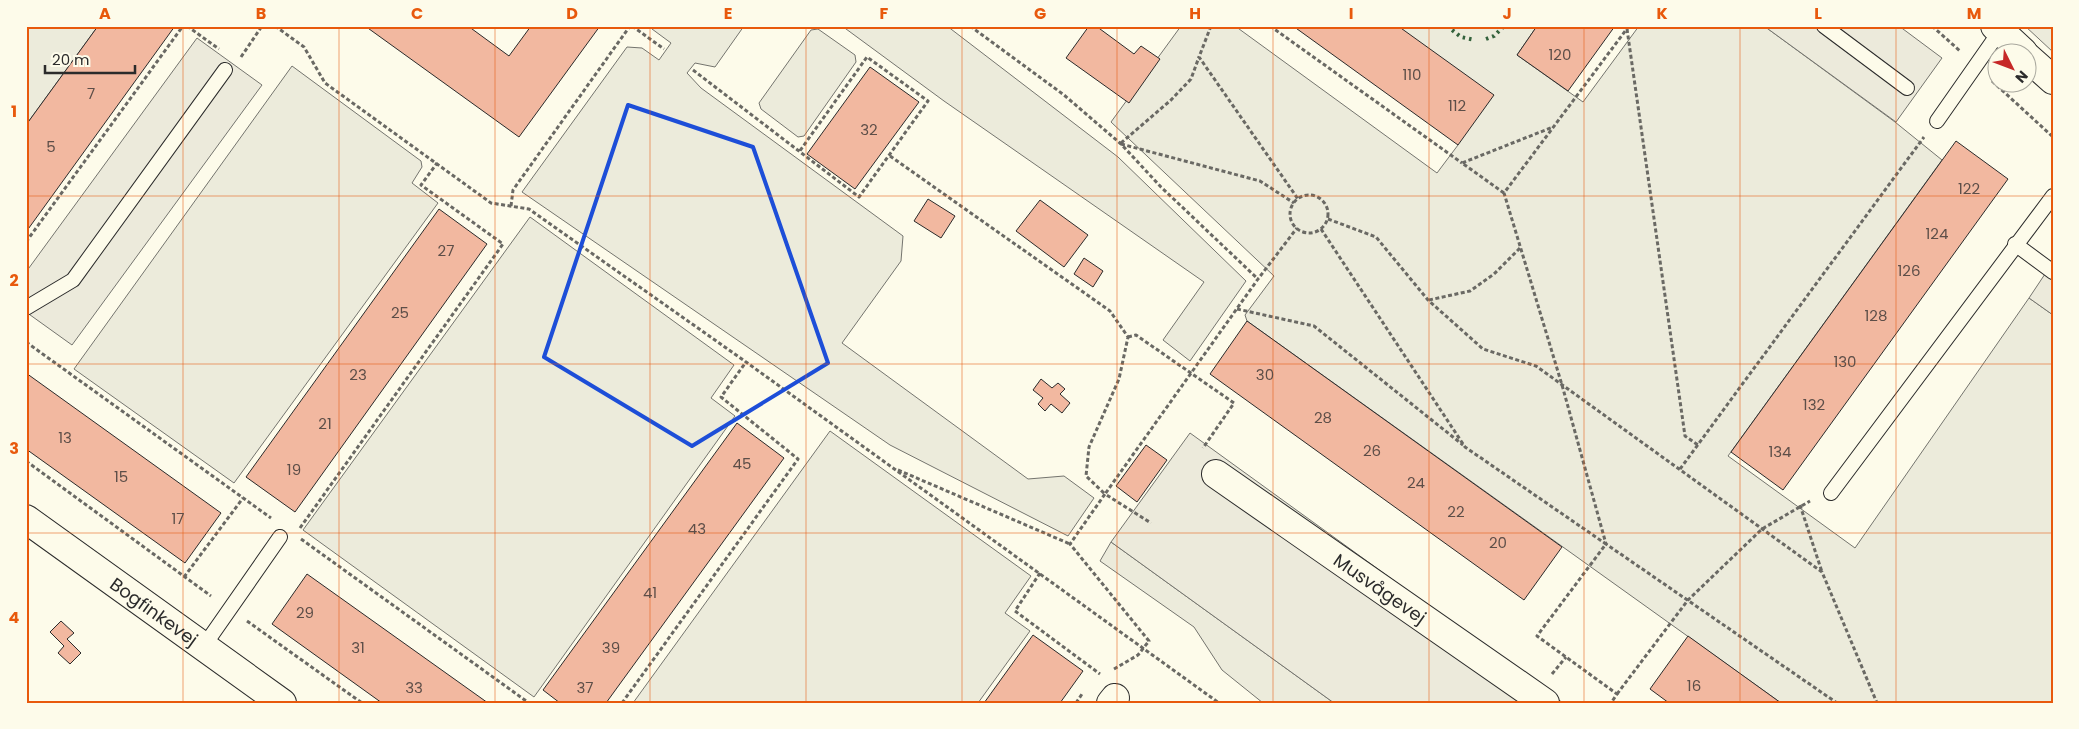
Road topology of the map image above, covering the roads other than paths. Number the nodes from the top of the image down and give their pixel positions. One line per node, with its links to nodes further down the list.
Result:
1 (1824, 26): 7 (lane)
2 (1997, 28): 3 (street); 8 (lane)
3 (2012, 42)
4 (2036, 65): 6 (street)
5 (225, 70): 12 (lane)
6 (2053, 80)
7 (1907, 88)
8 (1936, 121)
9 (2053, 196): 10 (lane)
10 (2015, 244): 11 (lane); 14 (lane)
11 (2053, 272)
12 (26, 308)
13 (1216, 474): 19 (street, Musvågevej)
14 (1831, 493)
15 (26, 519): 17 (street, Bogfinkevej)
16 (280, 538): 17 (lane)
17 (204, 646): 18 (street, Bogfinkevej)
18 (282, 703)
19 (1546, 703)

